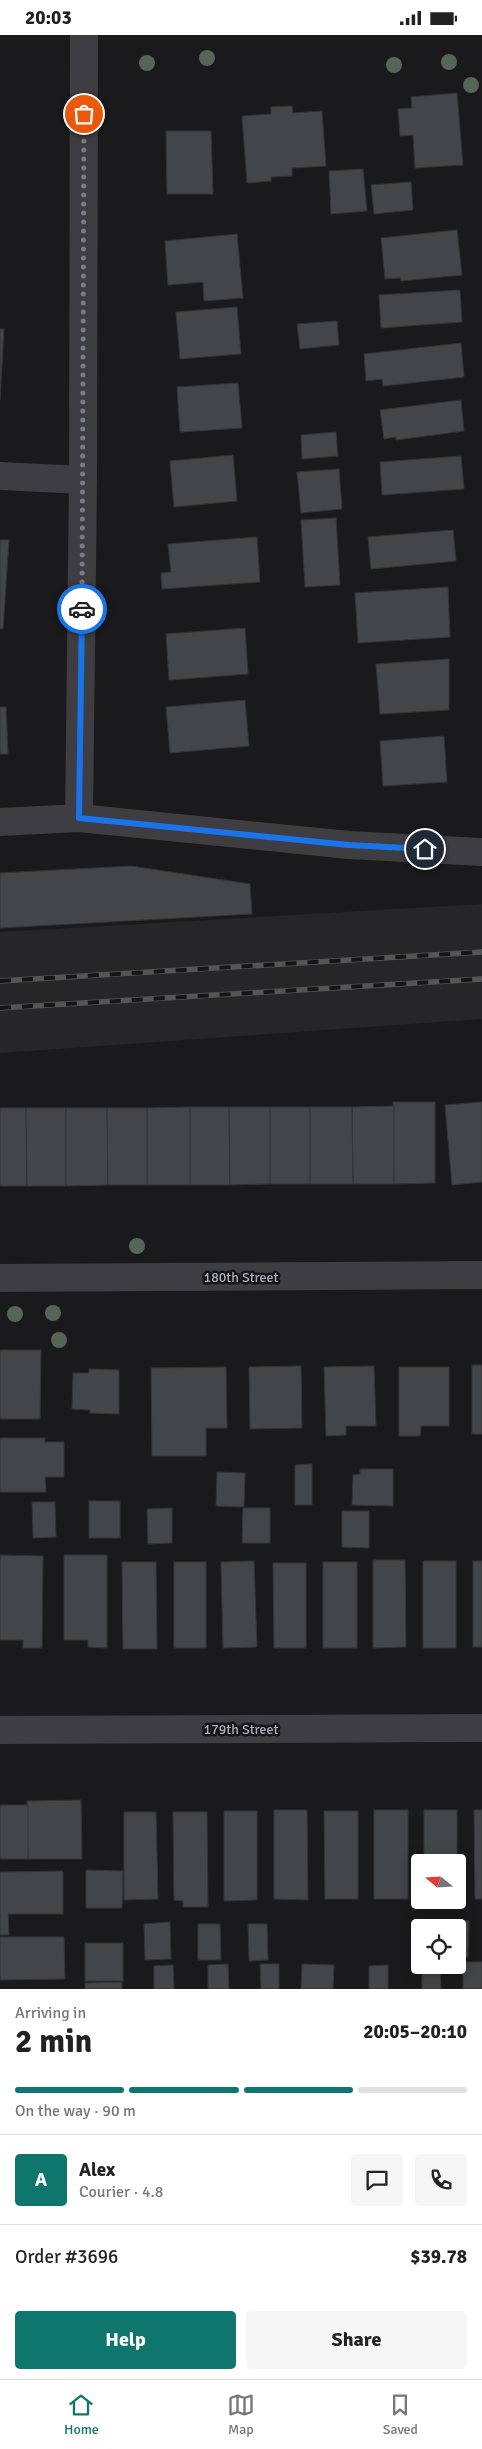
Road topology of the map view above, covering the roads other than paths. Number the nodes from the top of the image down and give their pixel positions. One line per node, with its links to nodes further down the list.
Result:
1 (84, 35): 3 (street)
2 (0, 476): 3 (street)
3 (83, 481): 4 (street)
4 (79, 818): 5 (street); 6 (street)
5 (0, 822)
6 (482, 852)
7 (482, 1275): 8 (street, 180th Street)
8 (0, 1278)
9 (482, 1728): 10 (street, 179th Street)
10 (0, 1731)

